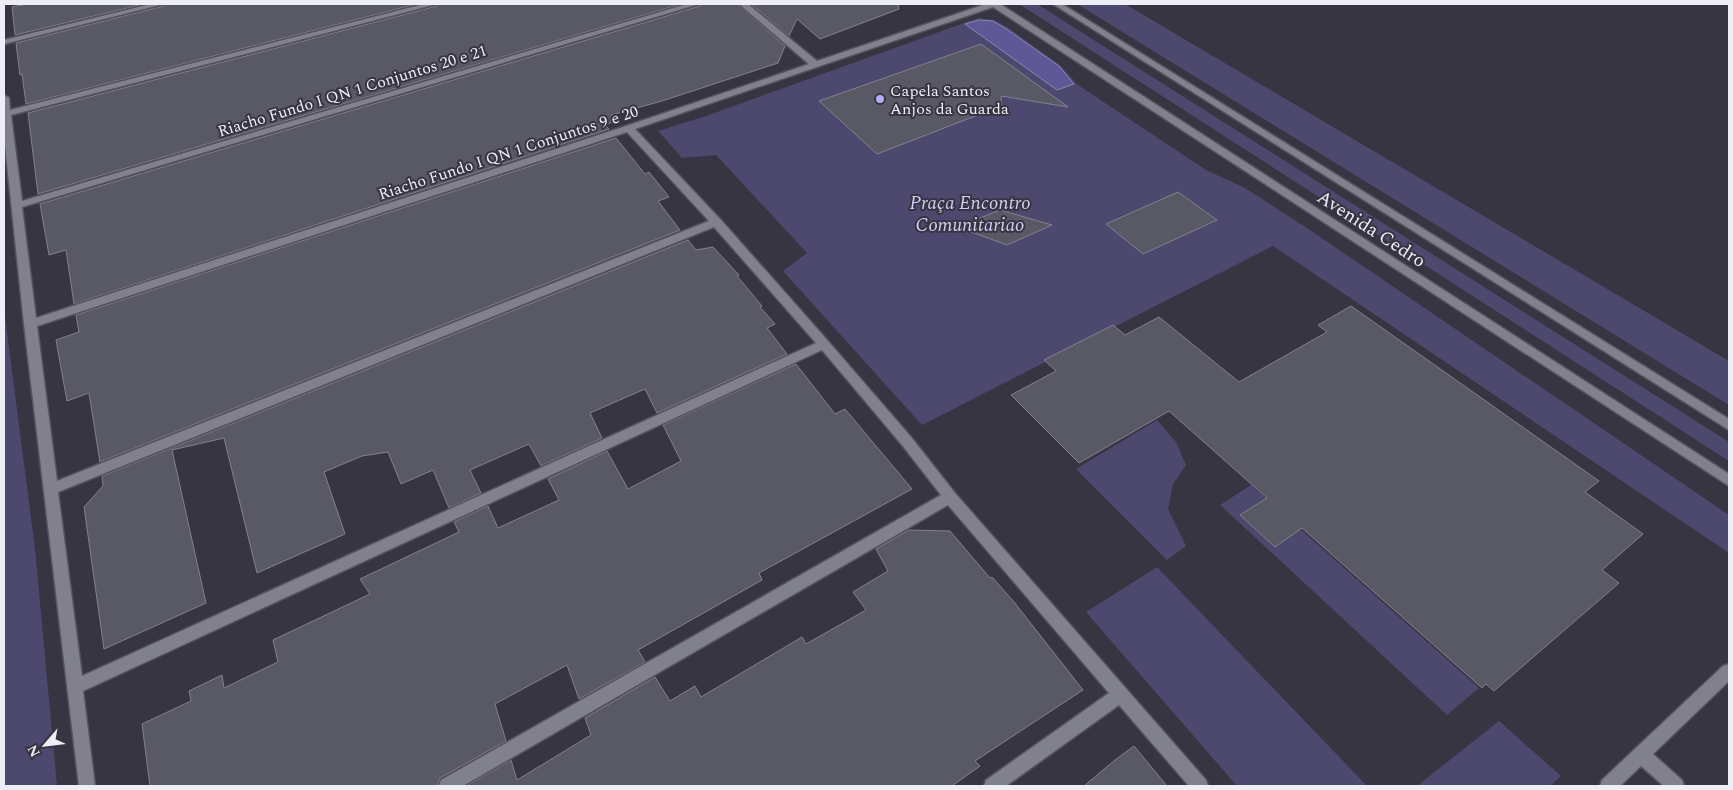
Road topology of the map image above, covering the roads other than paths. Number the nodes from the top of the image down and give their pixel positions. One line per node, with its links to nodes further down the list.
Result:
1 (160, 4): 7 (street)
2 (433, 4): 10 (street)
3 (695, 4): 12 (street, Riacho Fundo I QN 1 Conjuntos 20 e 21)
4 (742, 4): 8 (street)
5 (994, 4): 8 (street, Riacho Fundo I QN 1 Conjuntos 9 e 20); 17 (street, Avenida Cedro)
6 (1057, 4): 16 (street, Avenida Cedro)
7 (4, 42)
8 (816, 65): 11 (street, Riacho Fundo I QN 1 Conjuntos 9 e 20)
9 (4, 98): 10 (street)
10 (5, 114): 12 (street)
11 (629, 128): 13 (street); 14 (street, Riacho Fundo I QN 1 Conjuntos 9 e 20)
12 (18, 205): 14 (street)
13 (717, 222): 15 (street); 18 (street)
14 (30, 324): 18 (street)
15 (824, 344): 19 (street); 21 (street)
16 (1729, 425)
17 (1729, 481)
18 (51, 489): 21 (street)
19 (950, 497): 22 (street); 25 (street)
20 (1729, 671): 23 (street)
21 (75, 687): 24 (street)
22 (1120, 695): 26 (street); 27 (street)
23 (1640, 754): 28 (street); 29 (street)
24 (87, 786)
25 (447, 786)
26 (992, 786)
27 (1200, 786)
28 (1608, 786)
29 (1676, 786)

